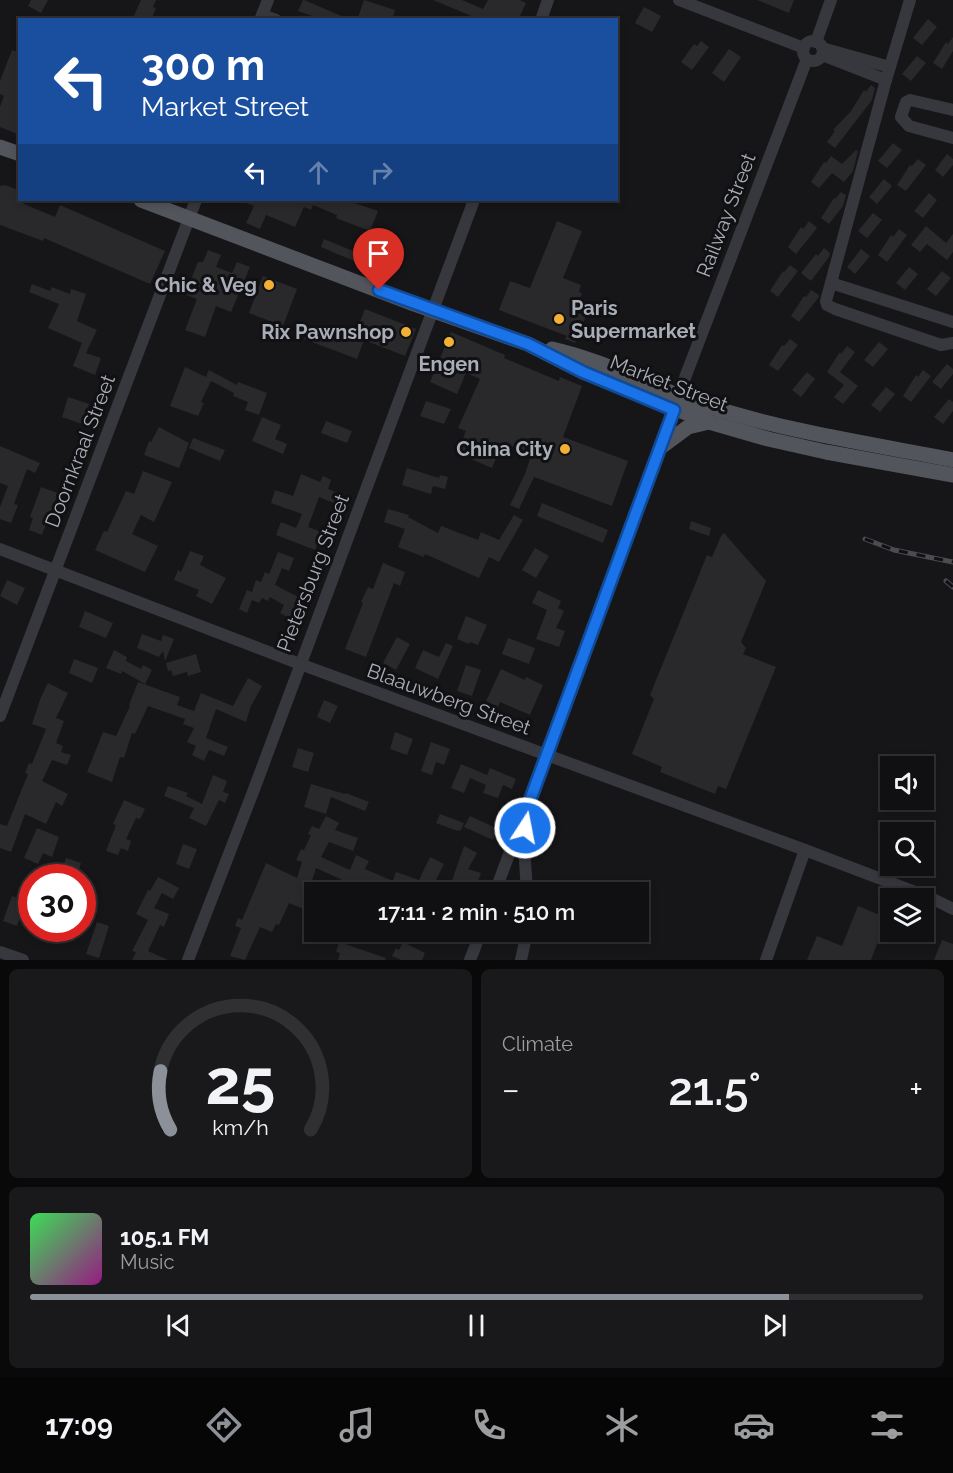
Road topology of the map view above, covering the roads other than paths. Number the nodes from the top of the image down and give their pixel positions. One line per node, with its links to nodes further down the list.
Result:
1 (268, 0): 6 (street)
2 (548, 0): 7 (street)
3 (679, 0): 9 (street)
4 (831, 0): 8 (street)
5 (910, 0): 10 (street)
6 (261, 17)
7 (541, 18)
8 (820, 49): 9 (street); 9 (street); 10 (street); 11 (street)
9 (806, 53): 26 (street, Railway Street)
10 (890, 67): 11 (street)
11 (886, 80): 12 (street)
12 (880, 105): 13 (street); 22 (street)
13 (903, 110): 14 (street); 15 (street)
14 (953, 111)
15 (953, 138)
16 (0, 147): 17 (main road)
17 (18, 153)
18 (144, 201): 21 (main road, Market Street)
19 (196, 201): 21 (street, Doornkraal Street)
20 (474, 201): 23 (street, Pietersburg Street)
21 (190, 218): 23 (main road, Market Street); 32 (street, Doornkraal Street)
22 (831, 283): 24 (street); 25 (street)
23 (433, 310): 26 (main road, Market Street); 33 (street, Pietersburg Street)
24 (953, 322)
25 (953, 343)
26 (676, 403): 27 (main road, Market Street); 28 (street, Railway Street); 29 (main road, Market Street)
27 (709, 422): 28 (main road); 30 (main road, Market Street)
28 (661, 447): 35 (street, Railway Street)
29 (953, 460)
30 (953, 475)
31 (0, 549): 32 (street, Blaauwberg Street)
32 (55, 570): 33 (street, Blaauwberg Street); 34 (street, Doornkraal Street)
33 (300, 664): 35 (street, Blaauwberg Street); 45 (street, Pietersburg Street)
34 (0, 716)
35 (546, 755): 36 (street, Railway Street); 37 (street, Blaauwberg Street)
36 (526, 811): 38 (street, Railway Street); 39 (street)
37 (805, 850): 40 (street, Blaauwberg Street); 48 (street)
38 (499, 882)
39 (526, 882)
40 (953, 909)
41 (477, 942): 46 (street)
42 (525, 942): 47 (street)
43 (0, 952): 44 (street)
44 (23, 960)
45 (188, 960)
46 (470, 960)
47 (521, 960)
48 (766, 960)

